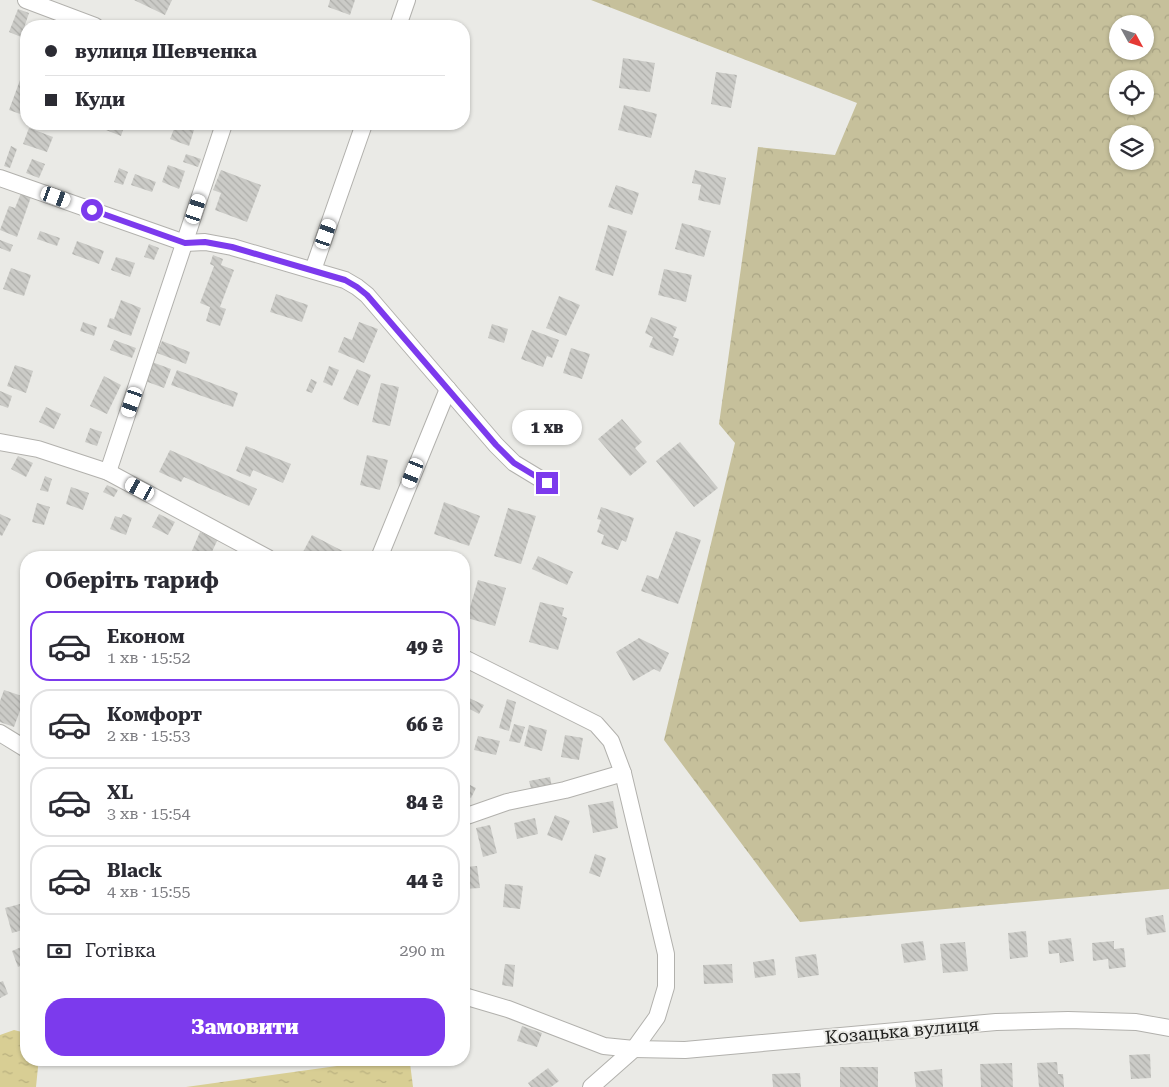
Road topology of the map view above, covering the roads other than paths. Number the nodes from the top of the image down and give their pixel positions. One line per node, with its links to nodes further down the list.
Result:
1 (26, 0): 3 (street)
2 (407, 0): 4 (street)
3 (79, 20)
4 (400, 20)
5 (222, 130): 8 (street)
6 (362, 130): 9 (street)
7 (0, 178): 8 (street)
8 (185, 243): 9 (street); 12 (street)
9 (313, 270): 10 (street)
10 (448, 388): 13 (street); 15 (street)
11 (3, 447): 12 (street)
12 (108, 472): 14 (street)
13 (547, 483)
14 (255, 551)
15 (382, 551)
16 (470, 661): 19 (street)
17 (0, 733): 18 (street)
18 (20, 746)
19 (623, 773): 20 (street); 23 (street)
20 (470, 815)
21 (470, 998): 23 (street, Козацька вулиця)
22 (1169, 1028): 23 (street, Козацька вулиця)
23 (634, 1049): 24 (street)
24 (591, 1087)

